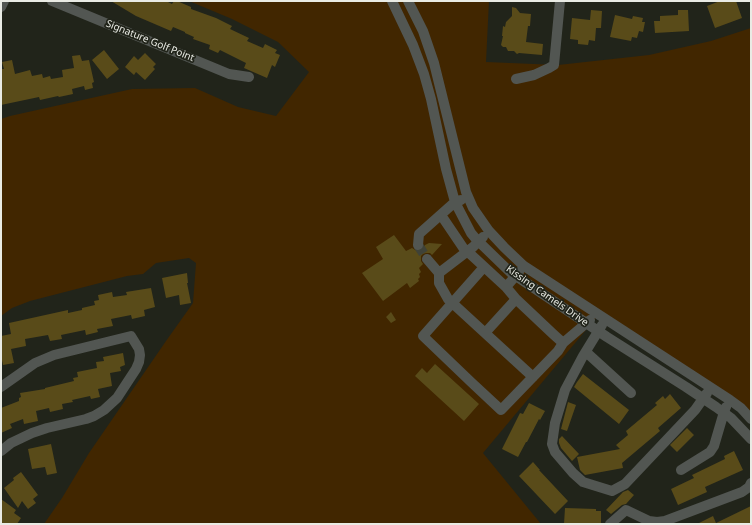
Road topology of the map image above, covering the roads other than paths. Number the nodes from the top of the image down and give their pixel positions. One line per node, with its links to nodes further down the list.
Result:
1 (4, 1): 6 (street)
2 (52, 1): 7 (street, Signature Golf Point)
3 (392, 1): 10 (street, Kissing Camels Drive)
4 (408, 1): 9 (street, Kissing Camels Drive)
5 (560, 1): 8 (street)
6 (1, 7)
7 (249, 77)
8 (516, 79)
9 (469, 198): 10 (street); 12 (street, Kissing Camels Drive)
10 (455, 202): 11 (street); 13 (street, Kissing Camels Drive)
11 (441, 215): 14 (street); 15 (street)
12 (489, 231): 13 (street); 17 (street, Kissing Camels Drive)
13 (478, 242): 15 (street); 20 (street, Kissing Camels Drive)
14 (418, 245)
15 (467, 252): 18 (street); 19 (street)
16 (427, 260): 19 (street)
17 (524, 266): 20 (street); 24 (street, Kissing Camels Drive)
18 (484, 267): 21 (street); 23 (street)
19 (439, 273): 23 (street)
20 (515, 276): 21 (street); 26 (street, Kissing Camels Drive)
21 (506, 287): 22 (street)
22 (516, 299): 28 (street); 29 (street)
23 (452, 303): 28 (street); 31 (street)
24 (597, 313): 25 (street, Kissing Camels Drive); 26 (street)
25 (606, 319): 27 (street); 33 (street, Kissing Camels Drive)
26 (586, 323): 27 (street, Kissing Camels Drive); 29 (street)
27 (598, 331): 30 (street); 35 (street, Kissing Camels Drive)
28 (485, 333): 31 (street)
29 (563, 342): 31 (street)
30 (586, 352): 34 (street); 35 (street)
31 (533, 377)
32 (1, 387): 40 (street)
33 (711, 388): 35 (street); 36 (street, Kissing Camels Drive)
34 (631, 393)
35 (704, 398): 37 (street, Kissing Camels Drive)
36 (730, 400): 37 (street); 38 (street, Kissing Camels Drive)
37 (724, 412): 39 (street, Kissing Camels Drive); 41 (street)
38 (751, 419)
39 (751, 439)
40 (1, 451)
41 (681, 470)
42 (751, 483): 43 (street)
43 (610, 524)

